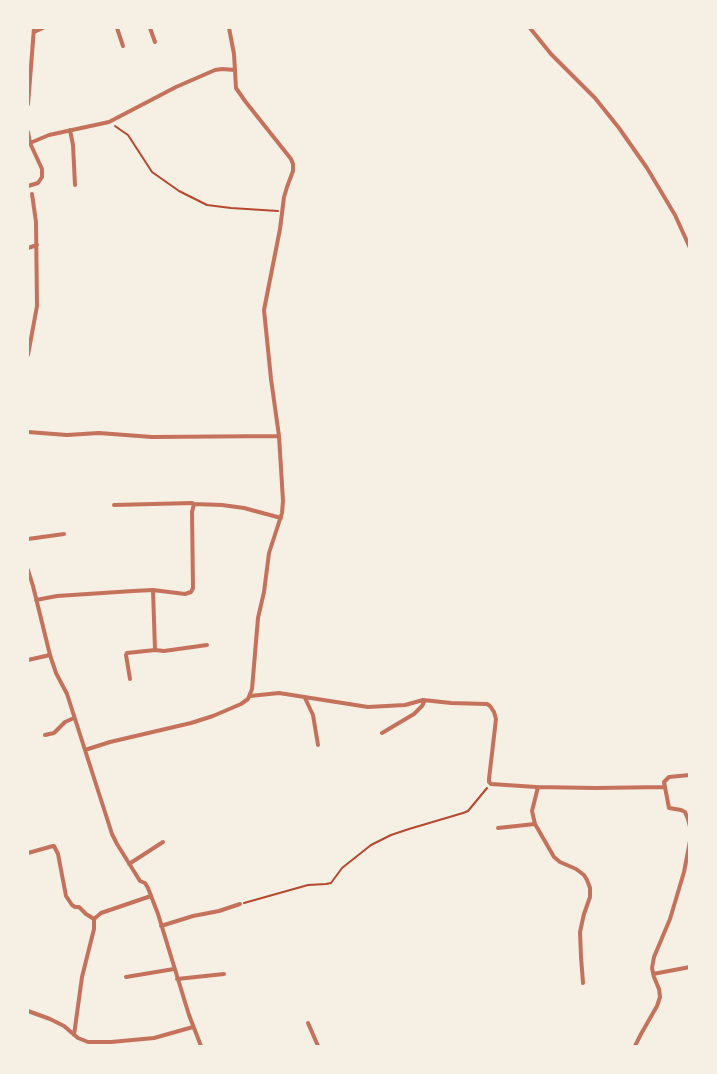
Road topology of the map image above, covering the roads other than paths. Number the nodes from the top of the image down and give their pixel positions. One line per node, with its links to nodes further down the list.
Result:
1 (43, 28): 6 (street)
2 (117, 28): 8 (street)
3 (150, 28): 7 (street)
4 (229, 28): 9 (street)
5 (530, 28): 19 (street)
6 (34, 30): 10 (street)
7 (155, 42)
8 (123, 46)
9 (235, 70): 11 (street); 22 (street)
10 (28, 104)
11 (70, 130): 13 (street); 14 (street)
12 (28, 132): 13 (street)
13 (30, 143): 15 (street)
14 (75, 185)
15 (28, 186)
16 (32, 194): 17 (street)
17 (36, 245): 18 (street); 20 (street)
18 (28, 248)
19 (690, 248)
20 (28, 355)
21 (28, 432): 22 (street)
22 (279, 436): 25 (street)
23 (194, 504): 24 (street); 25 (street); 29 (street)
24 (114, 505)
25 (281, 518): 36 (street)
26 (64, 534): 27 (street)
27 (28, 539)
28 (28, 570): 30 (street)
29 (153, 590): 30 (street); 32 (street)
30 (36, 600): 33 (street)
31 (207, 645): 32 (street)
32 (156, 650): 35 (street)
33 (50, 654): 34 (street); 39 (street)
34 (28, 660)
35 (130, 679)
36 (250, 696): 37 (street); 43 (street)
37 (305, 698): 38 (street); 42 (street)
38 (422, 700): 40 (street); 45 (street)
39 (74, 718): 41 (street); 43 (street)
40 (382, 733)
41 (45, 735)
42 (318, 745)
43 (85, 750): 53 (street)
44 (690, 775): 46 (street)
45 (538, 787): 46 (street); 47 (street)
46 (664, 787): 48 (street)
47 (535, 824): 49 (street); 64 (street)
48 (690, 827)
49 (498, 828)
50 (690, 841): 61 (street)
51 (163, 842): 53 (street)
52 (28, 853): 56 (street)
53 (129, 864): 54 (street)
54 (151, 896): 56 (street); 57 (street)
55 (240, 904): 57 (street)
56 (94, 919): 68 (street)
57 (161, 926): 59 (street)
58 (690, 967): 61 (street)
59 (174, 969): 62 (street); 63 (street)
60 (224, 974): 63 (street)
61 (653, 974): 71 (street)
62 (126, 977)
63 (177, 979): 67 (street)
64 (583, 983)
65 (28, 1011): 68 (street)
66 (308, 1023): 70 (street)
67 (193, 1027): 68 (street); 69 (street)
68 (74, 1035)
69 (201, 1046)
70 (318, 1046)
71 (635, 1046)

